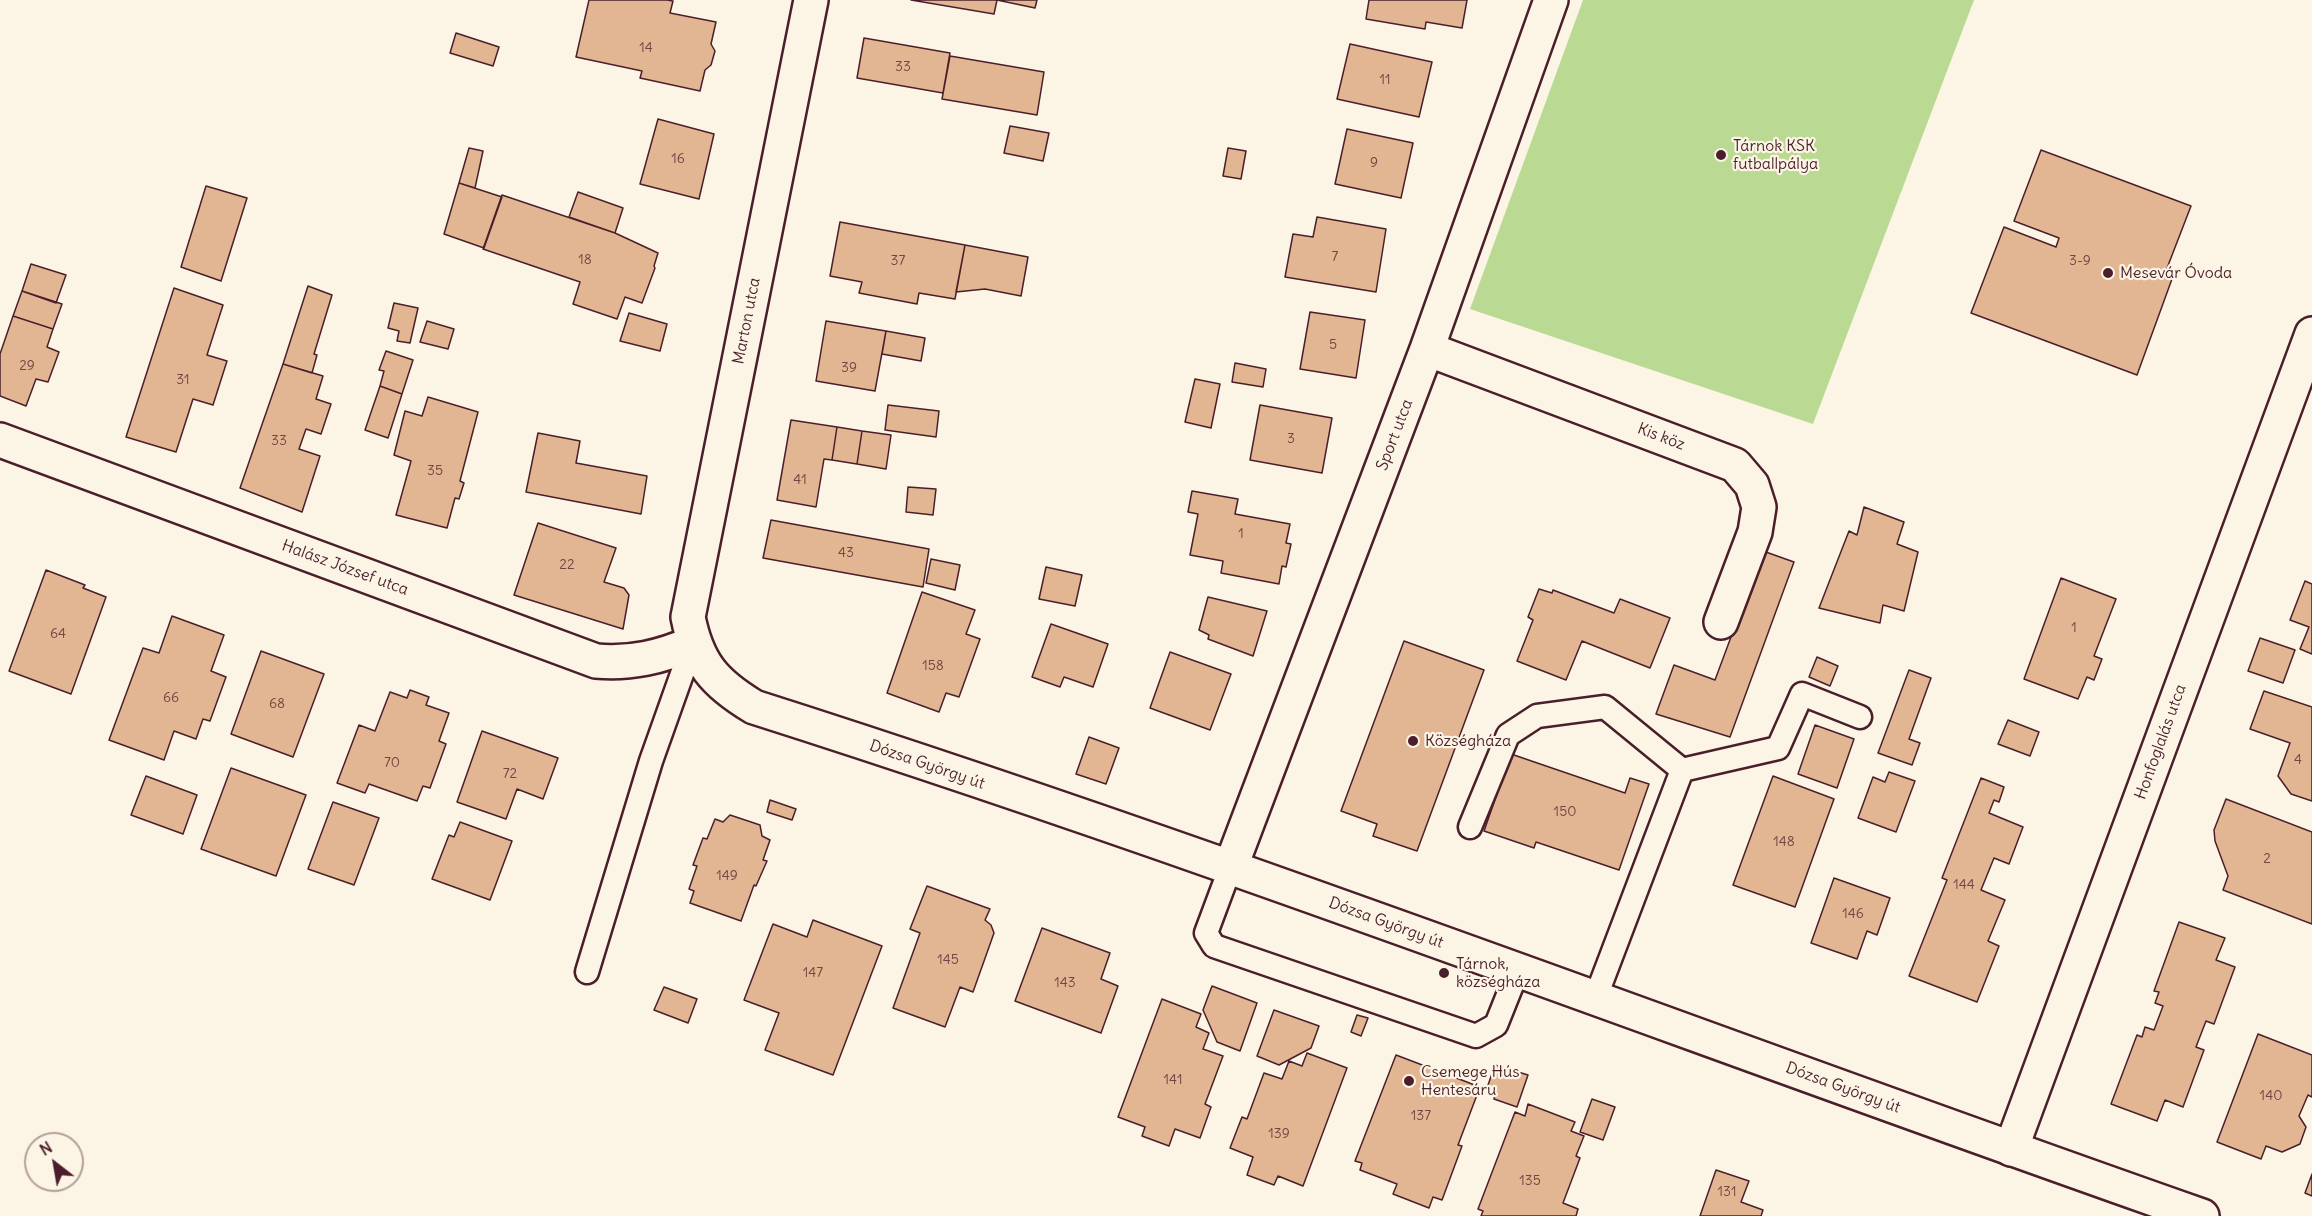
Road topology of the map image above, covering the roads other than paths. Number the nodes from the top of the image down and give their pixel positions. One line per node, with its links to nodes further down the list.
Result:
1 (811, 0): 7 (street, Marton utca)
2 (1551, 0): 4 (street, Sport utca)
3 (2312, 334): 15 (street, Honfoglalás utca)
4 (1427, 349): 6 (street, Kis köz); 11 (street, Sport utca)
5 (0, 440): 7 (street, Halász József utca)
6 (1721, 622)
7 (693, 643): 11 (street, Dózsa György út); 13 (lane)
8 (1860, 717): 9 (lane)
9 (1682, 770): 10 (lane); 14 (lane)
10 (1470, 827)
11 (1231, 867): 12 (street, Dózsa György út); 12 (lane)
12 (1518, 970): 14 (street, Dózsa György út)
13 (587, 972)
14 (1595, 999): 15 (street, Dózsa György út)
15 (2011, 1149): 16 (street, Dózsa György út)
16 (2202, 1216)

